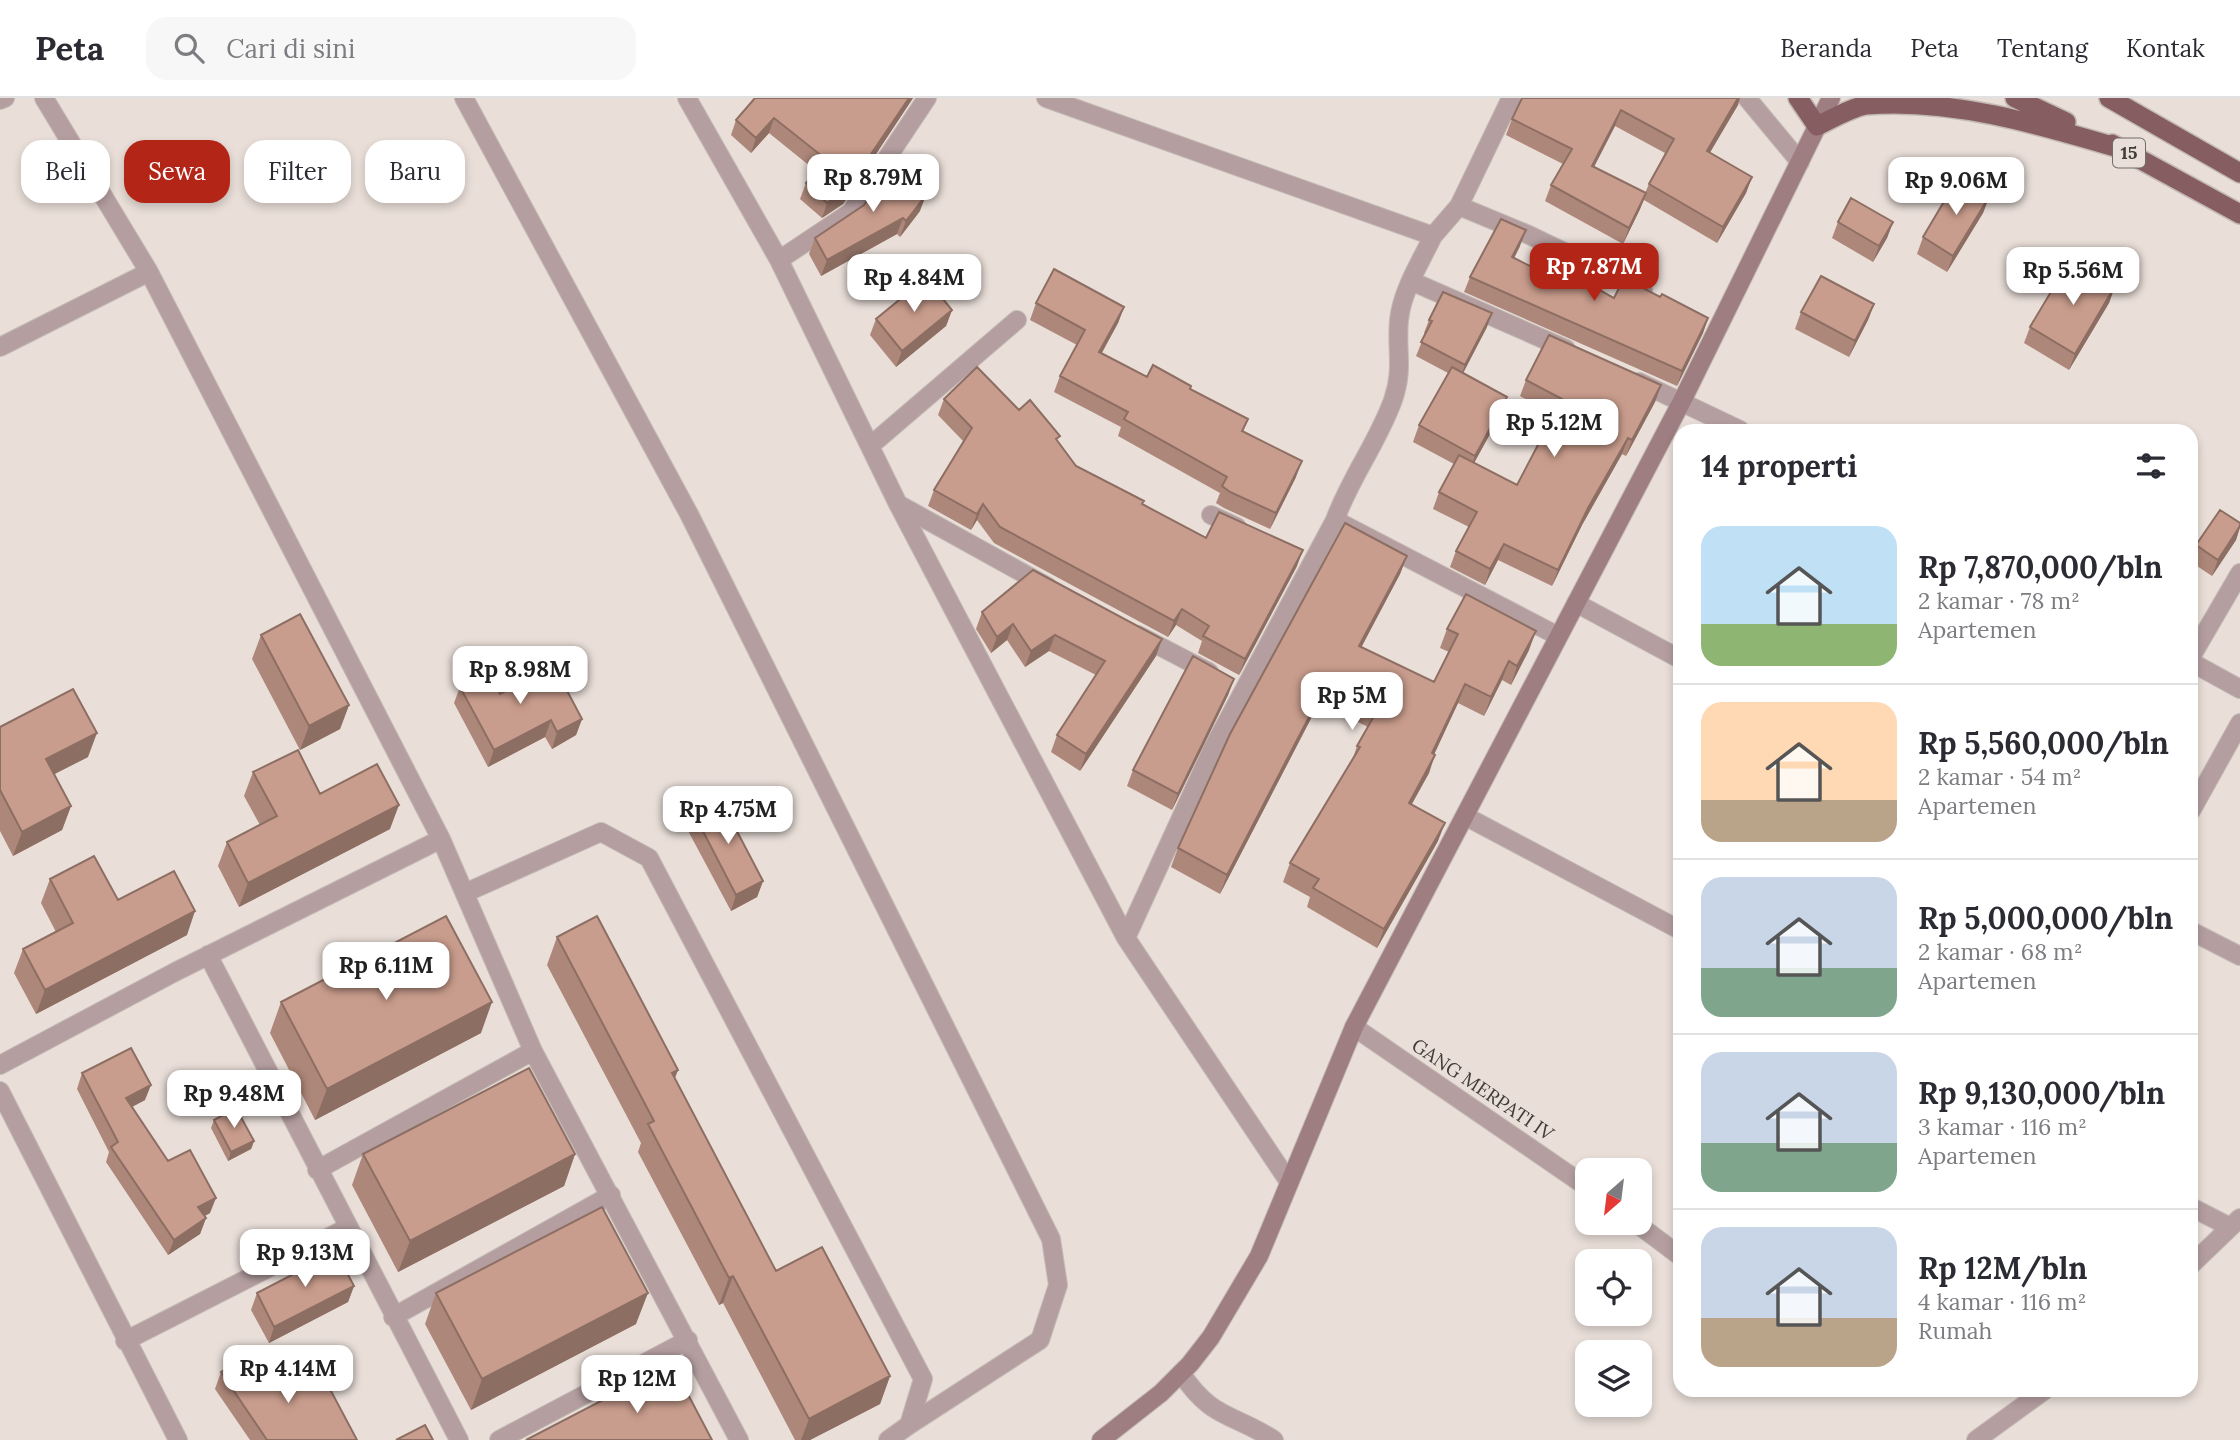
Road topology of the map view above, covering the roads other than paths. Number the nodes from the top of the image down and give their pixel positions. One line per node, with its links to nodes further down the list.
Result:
1 (5, 98): 13 (street)
2 (44, 98): 23 (street)
3 (464, 98): 78 (street)
4 (687, 98): 22 (street)
5 (927, 98): 22 (street)
6 (1046, 98): 21 (street)
7 (1511, 98): 19 (street)
8 (1747, 98): 17 (street)
9 (1798, 98): 15 (highway)
10 (1831, 98): 15 (main road)
11 (2015, 98): 16 (highway, 15)
12 (2109, 98): 14 (highway, 15)
13 (0, 100)
14 (2129, 105): 18 (highway, 15)
15 (1817, 126): 16 (highway); 17 (main road)
16 (2122, 149): 20 (highway, 15)
17 (1800, 162): 30 (main road)
18 (2240, 173)
19 (1459, 206): 21 (street); 25 (street)
20 (2240, 214)
21 (1433, 236): 24 (street)
22 (779, 260): 32 (street)
23 (149, 272): 27 (street); 52 (street)
24 (1411, 281): 28 (street); 35 (street)
25 (1662, 299)
26 (1017, 320): 32 (street)
27 (0, 347)
28 (1583, 357)
29 (1620, 373): 30 (street)
30 (1682, 401): 31 (street); 41 (main road)
31 (1728, 424)
32 (870, 446): 33 (street)
33 (898, 504): 40 (street); 56 (street)
34 (1211, 515): 36 (street)
35 (1335, 520): 38 (street); 43 (street)
36 (1257, 535)
37 (1291, 551): 38 (street)
38 (1314, 561): 47 (street)
39 (2240, 573): 44 (street)
40 (1065, 596)
41 (1576, 603): 43 (main road); 45 (street)
42 (1125, 628): 47 (street)
43 (1558, 636): 51 (main road)
44 (2198, 647)
45 (1673, 655)
46 (2198, 663): 48 (street)
47 (1233, 684): 56 (street)
48 (2240, 689)
49 (2240, 723): 50 (street)
50 (2198, 798)
51 (1465, 816): 54 (street); 59 (main road)
52 (441, 839): 53 (street); 57 (street)
53 (465, 893): 60 (street); 78 (street)
54 (1673, 926)
55 (2198, 935): 58 (street)
56 (1126, 938): 65 (street)
57 (208, 955): 61 (street); 63 (street)
58 (2240, 956)
59 (1354, 1027): 64 (street, GANG MERPATI IV); 65 (main road)
60 (533, 1051): 63 (street); 66 (street)
61 (0, 1065)
62 (0, 1091): 75 (street)
63 (317, 1170): 69 (street)
64 (1575, 1180)
65 (1289, 1182): 76 (main road)
66 (611, 1195): 73 (street); 74 (street)
67 (2198, 1210): 68 (street)
68 (2235, 1223): 72 (street)
69 (348, 1228): 73 (street); 75 (street)
70 (1652, 1235): 71 (street)
71 (1673, 1251)
72 (2198, 1258)
73 (393, 1317): 80 (street)
74 (688, 1339): 81 (street); 82 (street)
75 (125, 1341): 79 (street)
76 (1181, 1373): 84 (main road); 85 (street)
77 (2035, 1397): 86 (street)
78 (909, 1425): 83 (street)
79 (178, 1440)
80 (459, 1440)
81 (499, 1440)
82 (739, 1440)
83 (888, 1440)
84 (1101, 1440)
85 (1274, 1440)
86 (1976, 1440)

